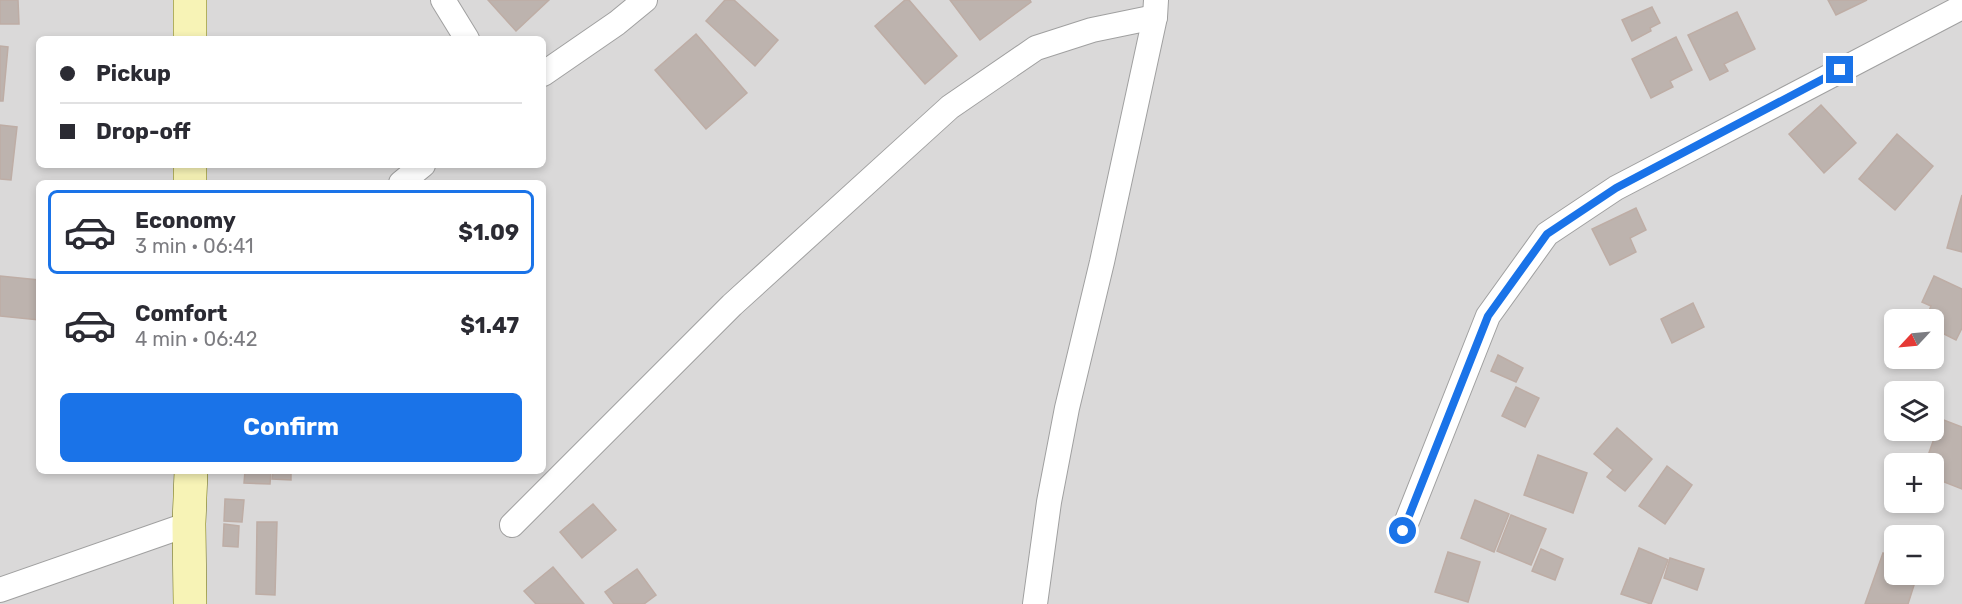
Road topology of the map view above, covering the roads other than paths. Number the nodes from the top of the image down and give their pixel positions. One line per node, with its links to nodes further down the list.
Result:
1 (190, 0): 6 (main road)
2 (443, 0): 7 (street)
3 (645, 0): 8 (street)
4 (1962, 7): 14 (street)
5 (1156, 9): 13 (street); 17 (street)
6 (190, 36)
7 (465, 36)
8 (546, 72)
9 (419, 168): 10 (street)
10 (405, 180)
11 (191, 474): 12 (main road)
12 (189, 524): 15 (street); 16 (main road)
13 (512, 525)
14 (1403, 531)
15 (0, 590)
16 (190, 604)
17 (1035, 604)

